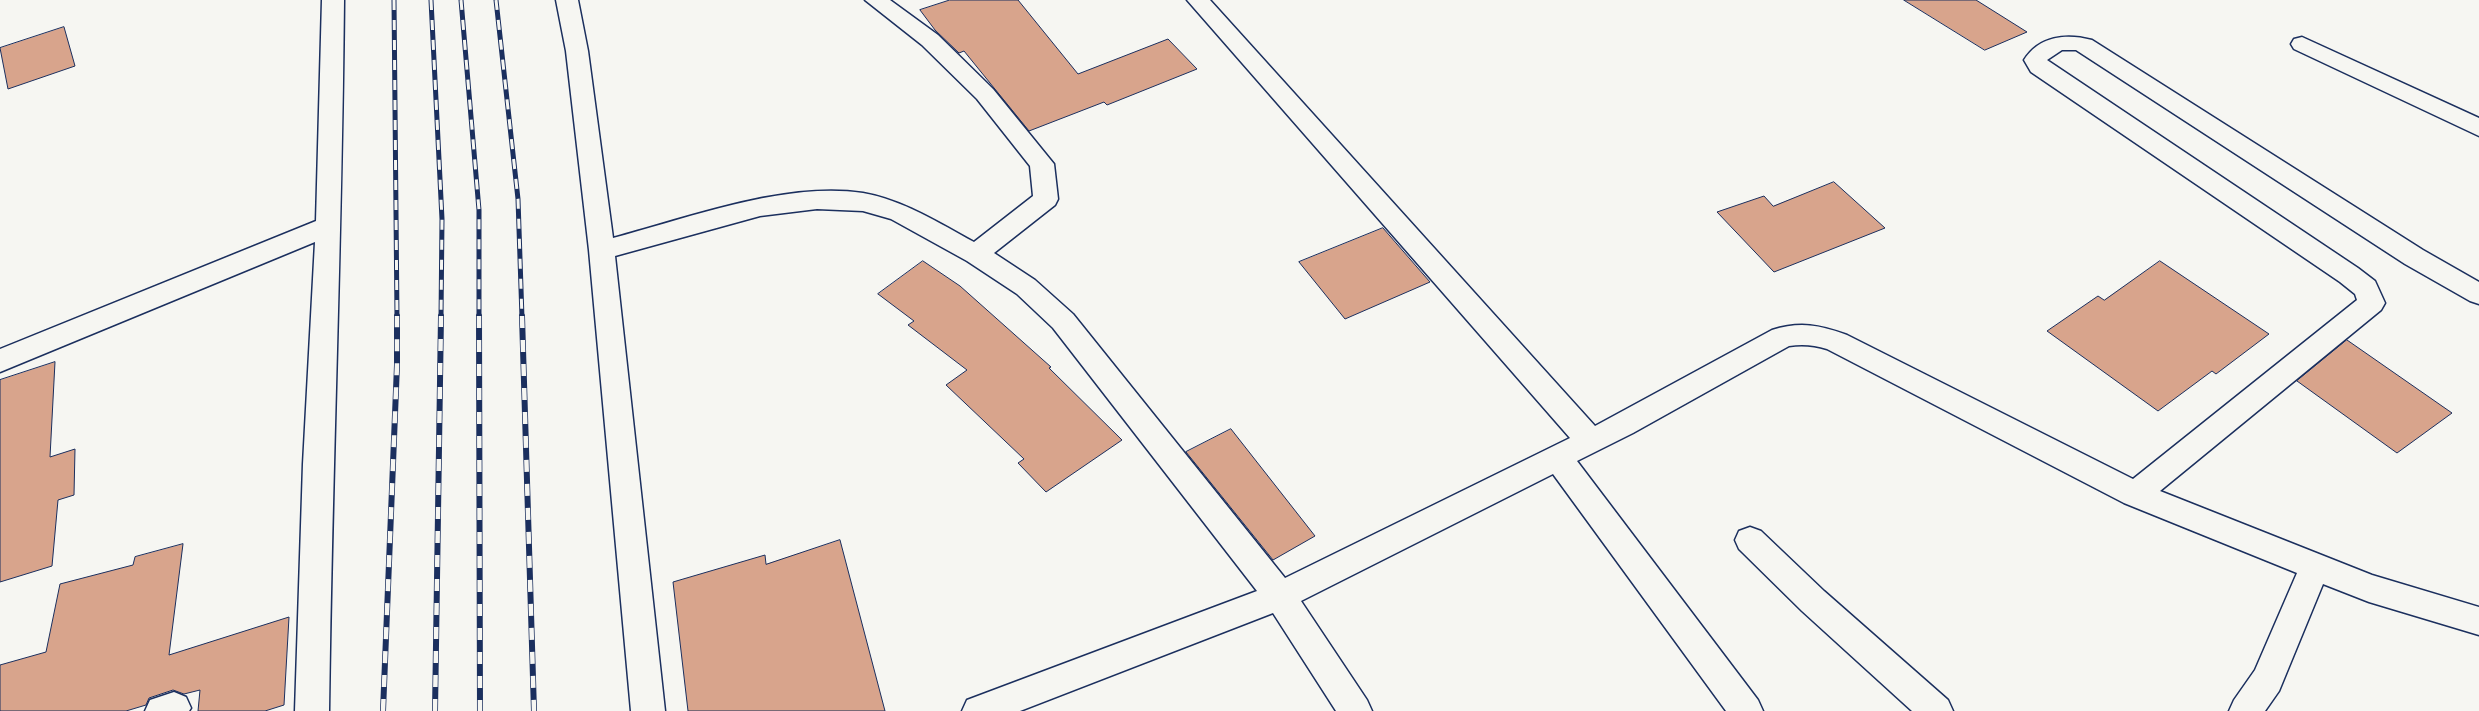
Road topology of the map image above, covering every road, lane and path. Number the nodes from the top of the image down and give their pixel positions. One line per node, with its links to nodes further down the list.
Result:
1 (333, 0): 7 (street)
2 (567, 0): 8 (street)
3 (1198, 0): 12 (street)
4 (883, 1): 9 (street)
5 (2302, 44): 6 (street)
6 (2479, 128)
7 (329, 226): 11 (street); 19 (street)
8 (602, 250): 9 (street); 20 (street)
9 (976, 254): 17 (street)
10 (2479, 294): 14 (street)
11 (0, 361)
12 (1591, 441): 13 (street); 14 (street)
13 (1557, 458): 17 (street); 23 (street)
14 (2135, 494): 16 (street)
15 (1750, 540): 24 (street)
16 (2315, 566): 18 (street); 25 (street)
17 (1280, 596): 21 (street); 22 (street)
18 (2472, 621)
19 (312, 711)
20 (648, 711)
21 (979, 711)
22 (1355, 711)
23 (1746, 711)
24 (1936, 711)
25 (2246, 711)

